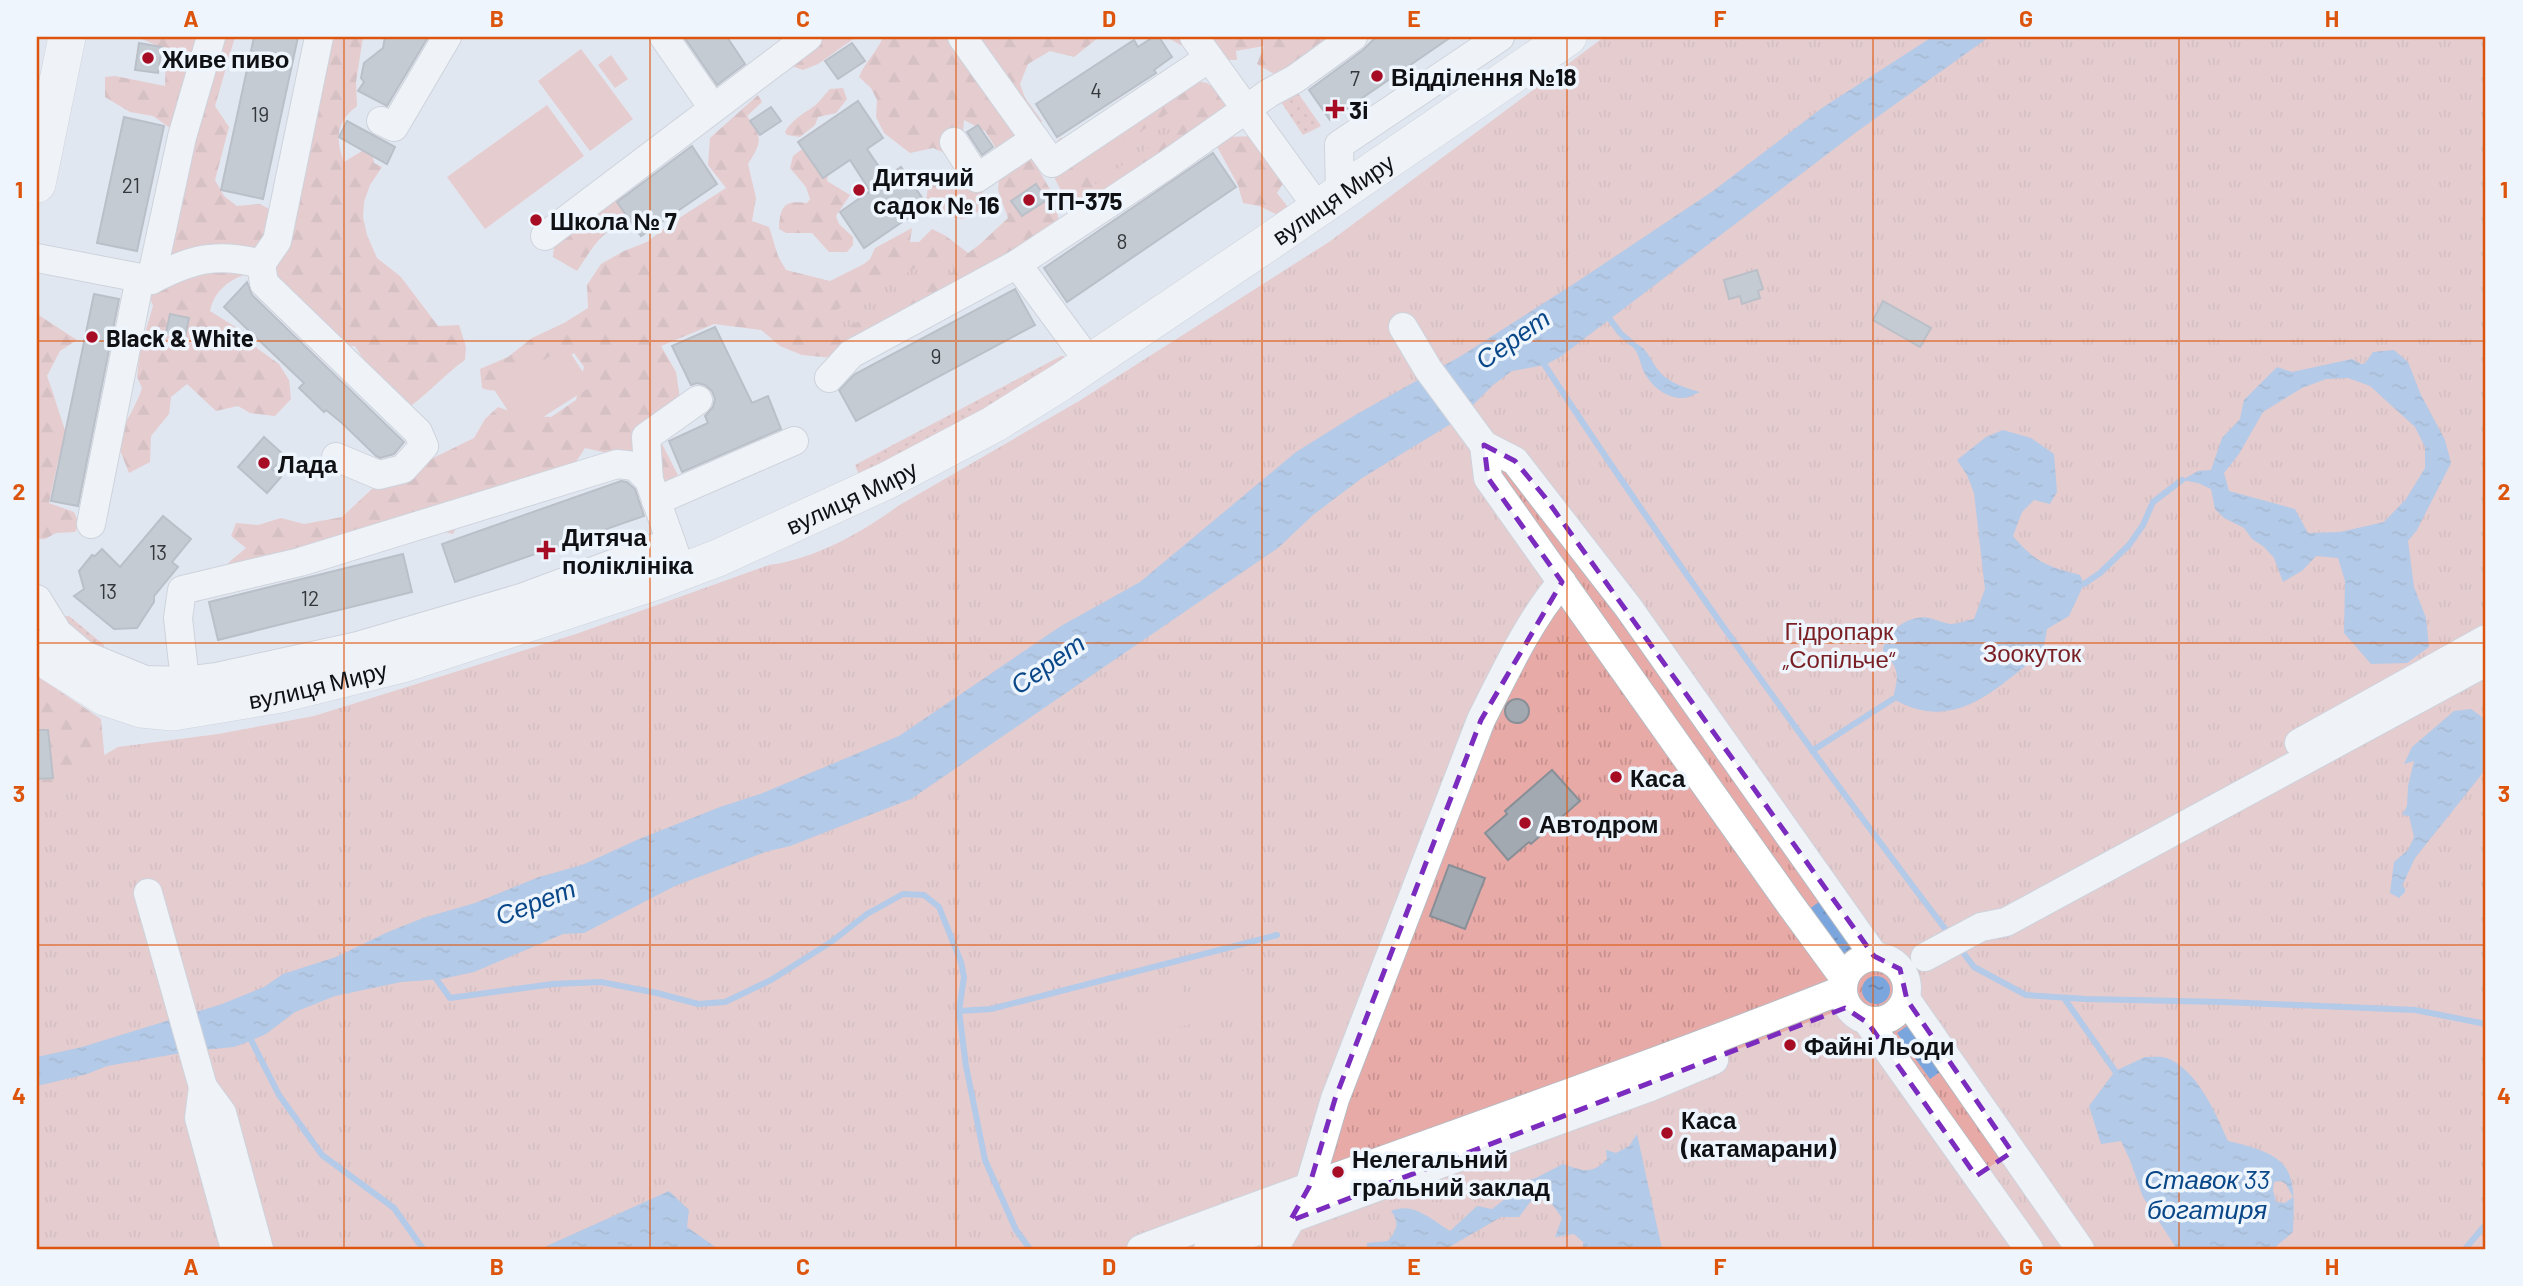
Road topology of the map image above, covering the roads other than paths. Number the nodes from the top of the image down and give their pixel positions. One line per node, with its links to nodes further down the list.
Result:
1 (67, 37): 18 (main road)
2 (211, 37): 24 (street)
3 (319, 37): 22 (street)
4 (447, 37): 15 (street)
5 (664, 37): 13 (street)
6 (808, 37): 13 (street)
7 (962, 37): 16 (street)
8 (1353, 37): 14 (street)
9 (1500, 37): 19 (street)
10 (1512, 37): 11 (street)
11 (1555, 43): 19 (main road, вулиця Миру)
12 (1202, 47): 14 (street); 16 (street)
13 (713, 108): 20 (street)
14 (1247, 110): 19 (street); 23 (street)
15 (380, 121)
16 (1035, 139): 17 (street)
17 (954, 142)
18 (37, 184)
19 (1329, 201): 26 (main road, вулиця Миру)
20 (545, 236)
21 (37, 258): 24 (street)
22 (261, 264): 24 (street); 31 (street)
23 (1017, 264): 26 (street); 27 (street)
24 (146, 279): 35 (street)
25 (1403, 327): 30 (street)
26 (1090, 363): 36 (main road, вулиця Миру)
27 (829, 378)
28 (698, 400): 32 (street)
29 (794, 441): 32 (street)
30 (1484, 445): 33 (street); 34 (street)
31 (336, 457)
32 (653, 490): 36 (street); 43 (street)
33 (1544, 496): 34 (street); 39 (street)
34 (1516, 516): 37 (street)
35 (91, 524)
36 (676, 557): 42 (main road, вулиця Миру); 43 (street)
37 (1562, 582): 40 (street); 60 (street)
38 (37, 599): 43 (street)
39 (1628, 607): 40 (street); 44 (street)
40 (1595, 628): 45 (street)
41 (2479, 654): 52 (street)
42 (43, 655)
43 (185, 681)
44 (1685, 688): 45 (street); 46 (street)
45 (1653, 709): 47 (street)
46 (1759, 794): 47 (street); 48 (street)
47 (1727, 814): 50 (street)
48 (1819, 878): 50 (street); 51 (street)
49 (148, 893): 55 (street)
50 (1787, 900): 53 (street)
51 (1875, 957): 52 (street); 53 (street)
52 (1934, 957): 53 (street); 54 (street)
53 (1850, 999): 56 (street); 58 (street)
54 (1961, 1078): 56 (street); 57 (street)
55 (201, 1081): 63 (street); 64 (street)
56 (1924, 1101): 59 (street)
57 (2012, 1152): 59 (street); 62 (street)
58 (1376, 1174): 60 (street); 61 (street)
59 (1976, 1176): 68 (street)
60 (1309, 1187): 61 (street); 65 (street)
61 (1290, 1221): 66 (street); 67 (street)
62 (2073, 1247)
63 (235, 1249)
64 (259, 1249)
65 (1141, 1249)
66 (1209, 1249)
67 (1274, 1249)
68 (2029, 1249)

